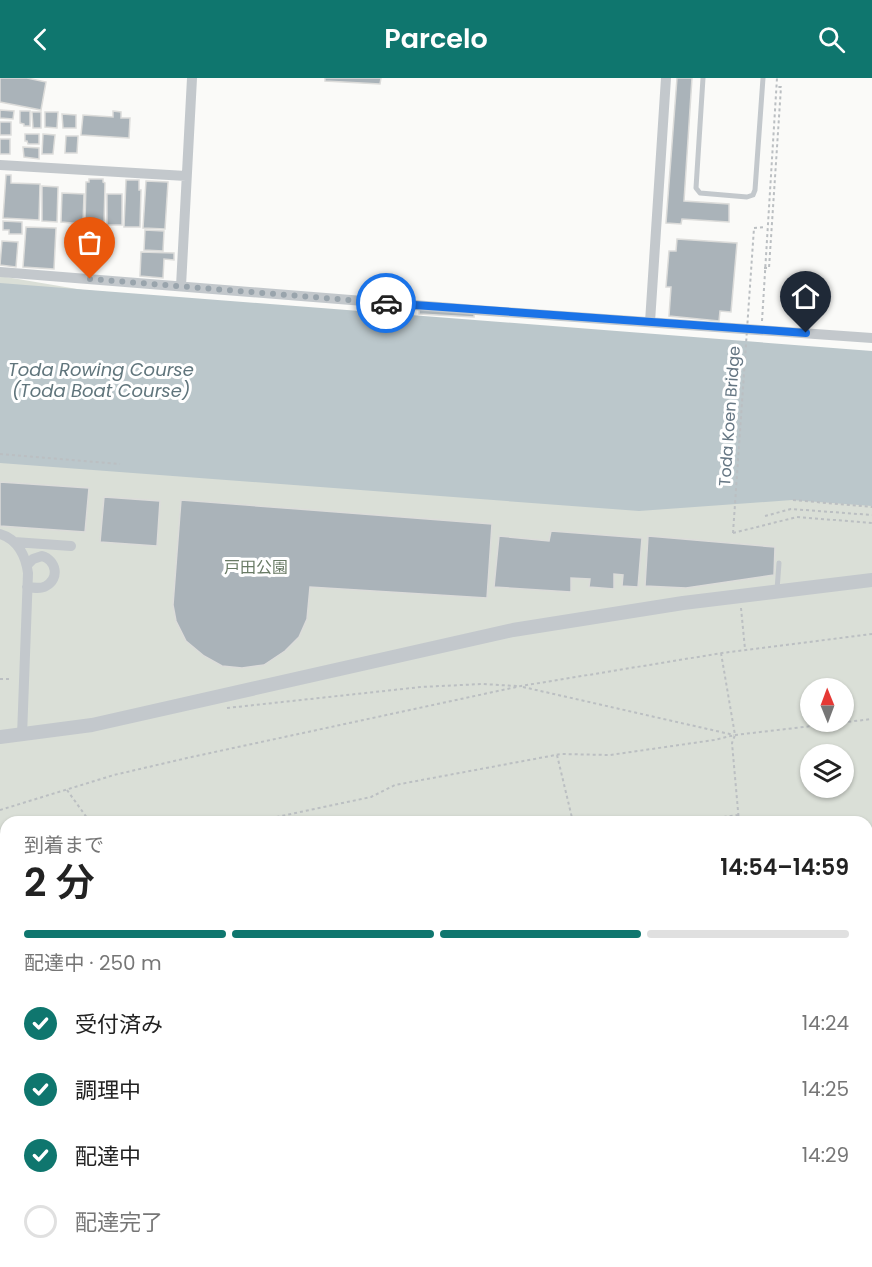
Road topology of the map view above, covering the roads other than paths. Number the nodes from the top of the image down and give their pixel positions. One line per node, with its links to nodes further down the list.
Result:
1 (192, 78): 6 (street)
2 (666, 78): 9 (street)
3 (704, 78): 4 (lane)
4 (763, 78)
5 (0, 165): 6 (street)
6 (186, 176): 8 (street)
7 (0, 272): 8 (street)
8 (181, 286): 9 (street)
9 (650, 322): 10 (street)
10 (872, 338)
11 (0, 534): 12 (street)
12 (14, 542): 13 (street); 15 (street)
13 (70, 546)
14 (779, 563): 18 (lane)
15 (27, 565): 17 (street); 17 (street)
16 (872, 580): 18 (street)
17 (27, 587): 19 (street)
18 (777, 591): 19 (street)
19 (22, 736): 20 (street)
20 (0, 737)

